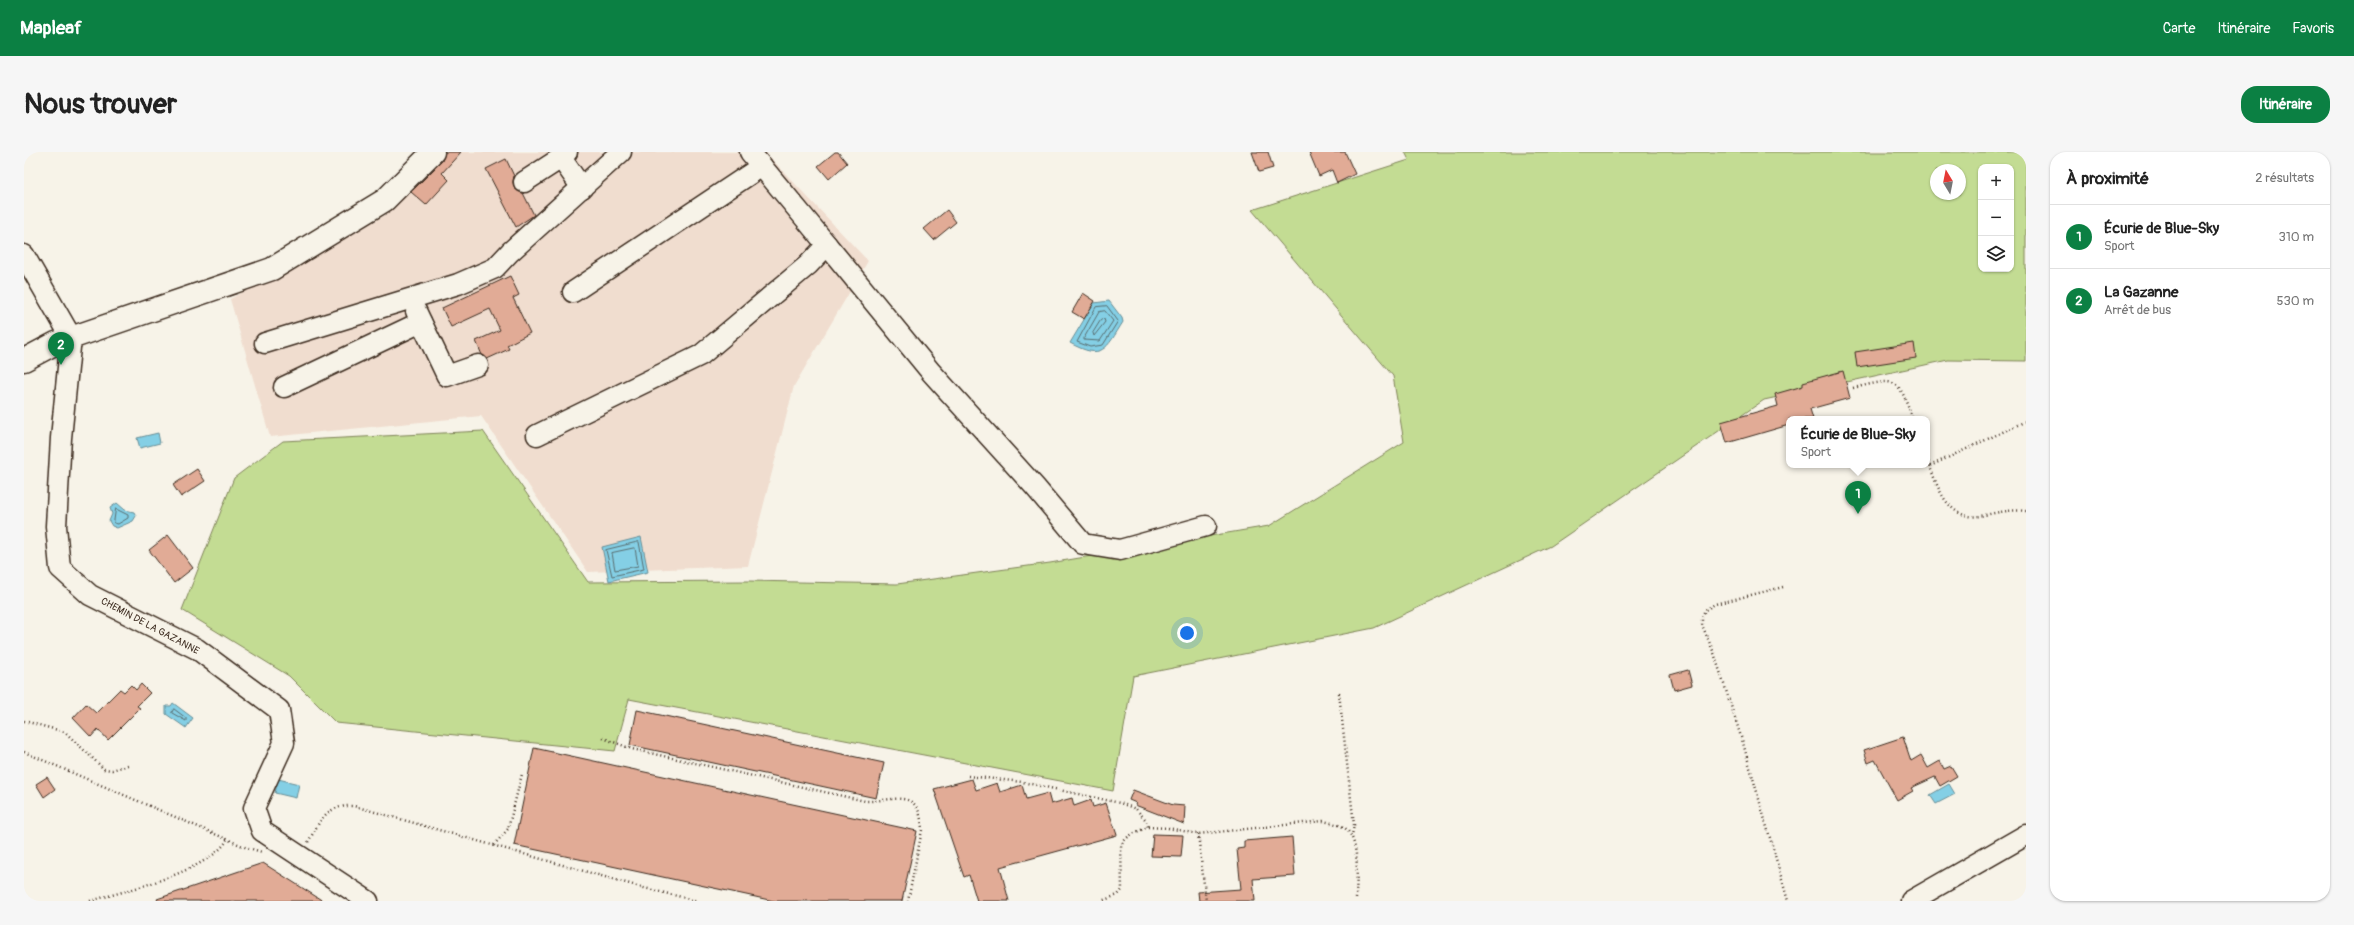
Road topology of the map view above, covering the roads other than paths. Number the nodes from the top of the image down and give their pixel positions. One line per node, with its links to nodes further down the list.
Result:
1 (433, 152): 12 (main road)
2 (621, 152): 6 (street)
3 (564, 155): 5 (street); 6 (street)
4 (756, 159): 7 (street); 9 (street)
5 (524, 182)
6 (582, 188): 10 (street)
7 (827, 245): 17 (street); 18 (street)
8 (24, 255): 12 (street)
9 (573, 292)
10 (410, 298): 11 (street); 13 (street)
11 (421, 322): 15 (street); 16 (street)
12 (71, 338): 14 (main road); 20 (street, CHEMIN DE LA GAZANNE)
13 (265, 343)
14 (24, 360)
15 (478, 365)
16 (284, 387)
17 (537, 435)
18 (1206, 526)
19 (2026, 835): 21 (street)
20 (368, 901)
21 (1911, 901)

